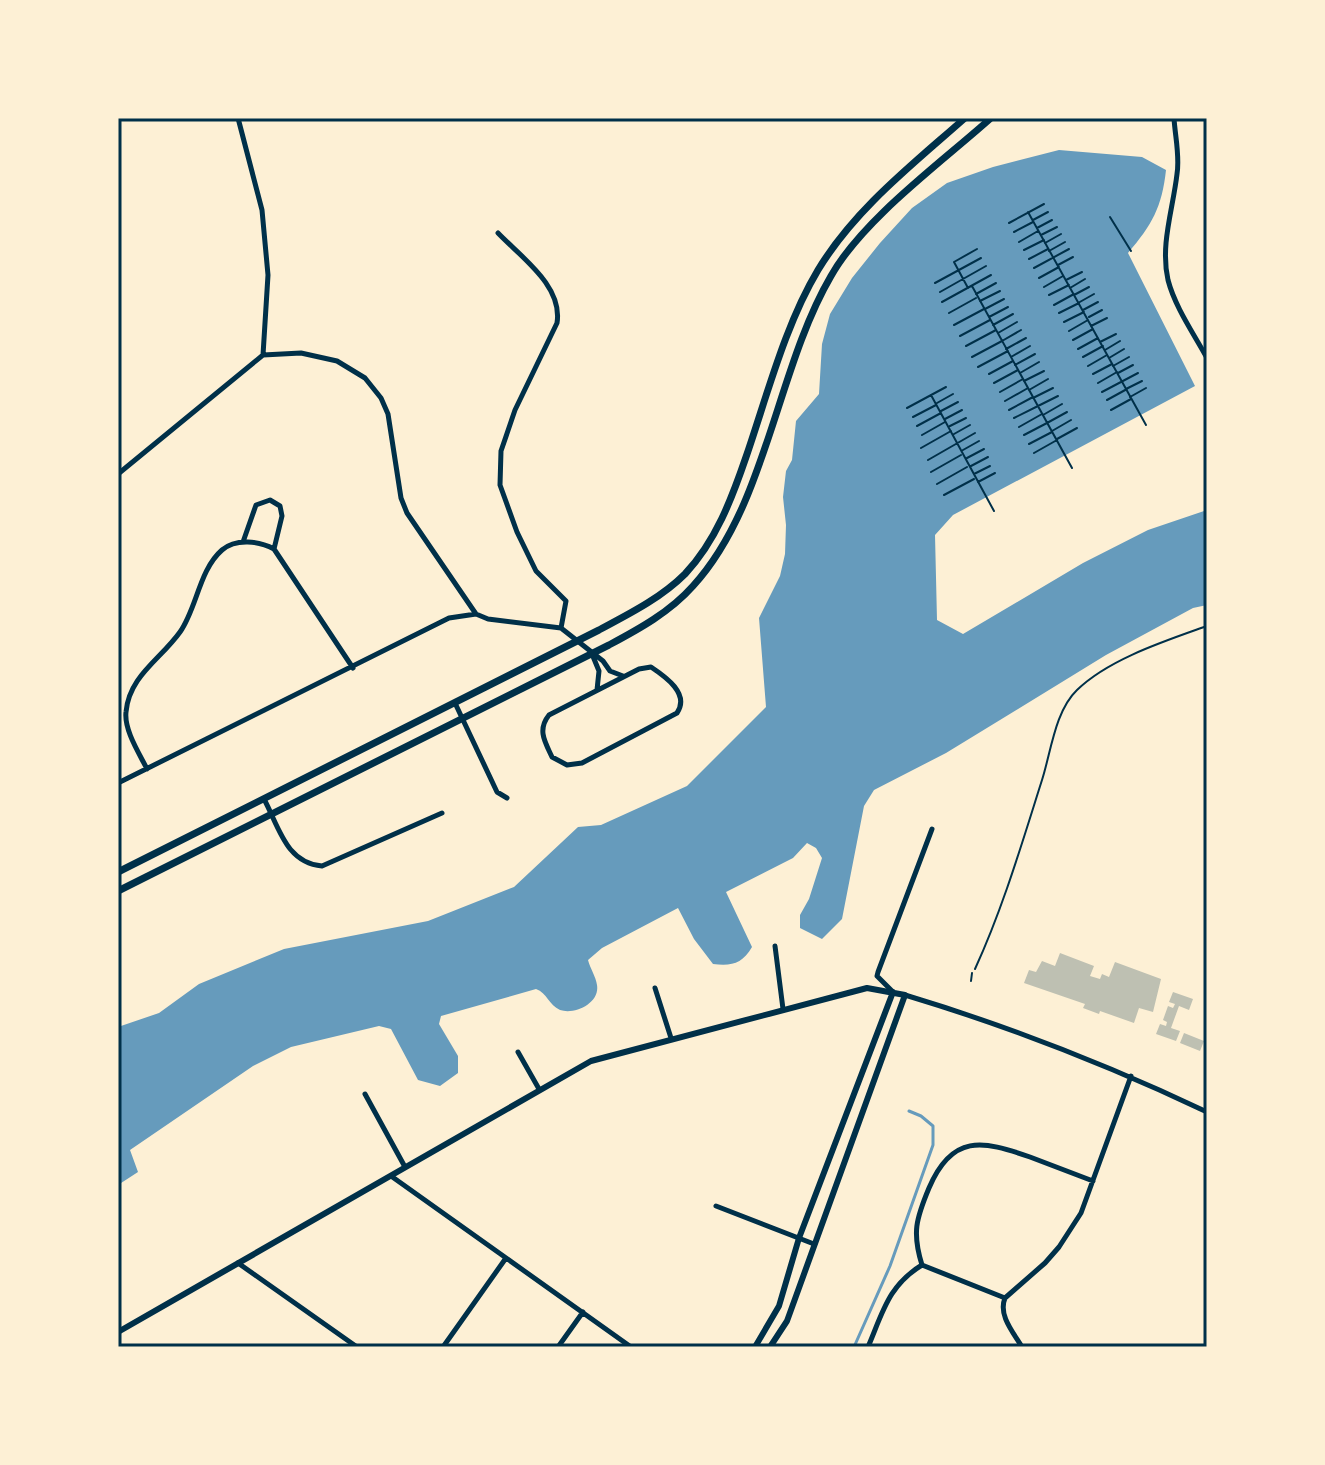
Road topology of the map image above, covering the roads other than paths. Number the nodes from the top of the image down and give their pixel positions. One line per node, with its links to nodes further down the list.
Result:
1 (238, 118): 6 (street)
2 (965, 118): 13 (main road)
3 (991, 118): 14 (main road)
4 (1174, 118): 7 (street)
5 (498, 233): 12 (street)
6 (263, 355): 8 (street); 11 (street)
7 (1207, 358)
8 (118, 474)
9 (243, 542): 10 (street); 10 (street); 20 (street)
10 (274, 549): 15 (street)
11 (476, 614): 12 (street); 15 (street)
12 (561, 628): 13 (street)
13 (578, 641): 14 (street); 18 (main road)
14 (591, 654): 16 (street); 17 (street); 19 (main road)
15 (353, 668): 20 (street)
16 (623, 676): 17 (street); 17 (street)
17 (597, 690)
18 (455, 703): 19 (street); 22 (main road)
19 (463, 718): 23 (street); 25 (main road)
20 (147, 769): 21 (street)
21 (118, 783)
22 (264, 798): 25 (street); 27 (main road)
23 (507, 798)
24 (442, 813): 25 (street)
25 (272, 814): 28 (main road)
26 (932, 829): 33 (street)
27 (118, 872)
28 (118, 891)
29 (775, 946): 35 (street)
30 (972, 973): 31 (lane)
31 (971, 981)
32 (655, 988): 36 (street)
33 (893, 992): 34 (street); 35 (street); 46 (street)
34 (905, 995): 38 (street); 47 (street)
35 (783, 1009): 36 (street)
36 (671, 1038): 39 (street)
37 (518, 1052): 39 (street)
38 (1131, 1076): 41 (street); 44 (street)
39 (539, 1089): 42 (street)
40 (365, 1094): 42 (street)
41 (1207, 1112)
42 (405, 1167): 43 (street)
43 (390, 1175): 48 (street); 49 (street)
44 (1093, 1181): 50 (street); 51 (street)
45 (716, 1206): 46 (street)
46 (799, 1238): 47 (street); 58 (street)
47 (814, 1244): 59 (street)
48 (506, 1258): 52 (street); 55 (street)
49 (238, 1263): 53 (street); 54 (street)
50 (922, 1265): 51 (street); 60 (street)
51 (1005, 1298): 61 (street)
52 (583, 1312): 56 (street); 57 (street)
53 (118, 1332)
54 (357, 1347)
55 (443, 1347)
56 (558, 1347)
57 (631, 1347)
58 (755, 1347)
59 (770, 1347)
60 (868, 1347)
61 (1022, 1347)

